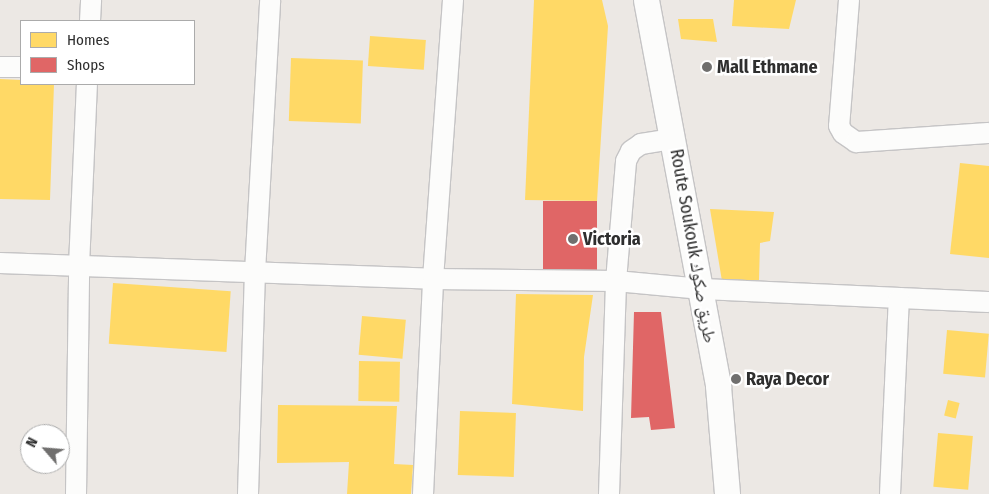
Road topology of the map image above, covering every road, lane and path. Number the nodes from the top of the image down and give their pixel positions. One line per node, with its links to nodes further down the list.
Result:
1 (92, 0): 6 (street)
2 (270, 0): 14 (street)
3 (453, 0): 15 (street)
4 (646, 0): 11 (street, Route Soukouk طريق صكوك)
5 (849, 0): 10 (street)
6 (90, 20)
7 (0, 67): 8 (street)
8 (20, 67)
9 (87, 85): 13 (street)
10 (989, 133)
11 (673, 140): 16 (street); 17 (street, Route Soukouk طريق صكوك)
12 (0, 263): 13 (street)
13 (79, 266): 14 (street); 20 (street)
14 (255, 272): 15 (street); 21 (street)
15 (433, 279): 16 (street); 22 (street)
16 (616, 282): 17 (street); 23 (street)
17 (702, 289): 18 (street); 24 (street, Route Soukouk طريق صكوك)
18 (899, 298): 19 (street); 25 (street)
19 (989, 302)
20 (76, 494)
21 (248, 494)
22 (423, 494)
23 (609, 494)
24 (726, 494)
25 (890, 494)

